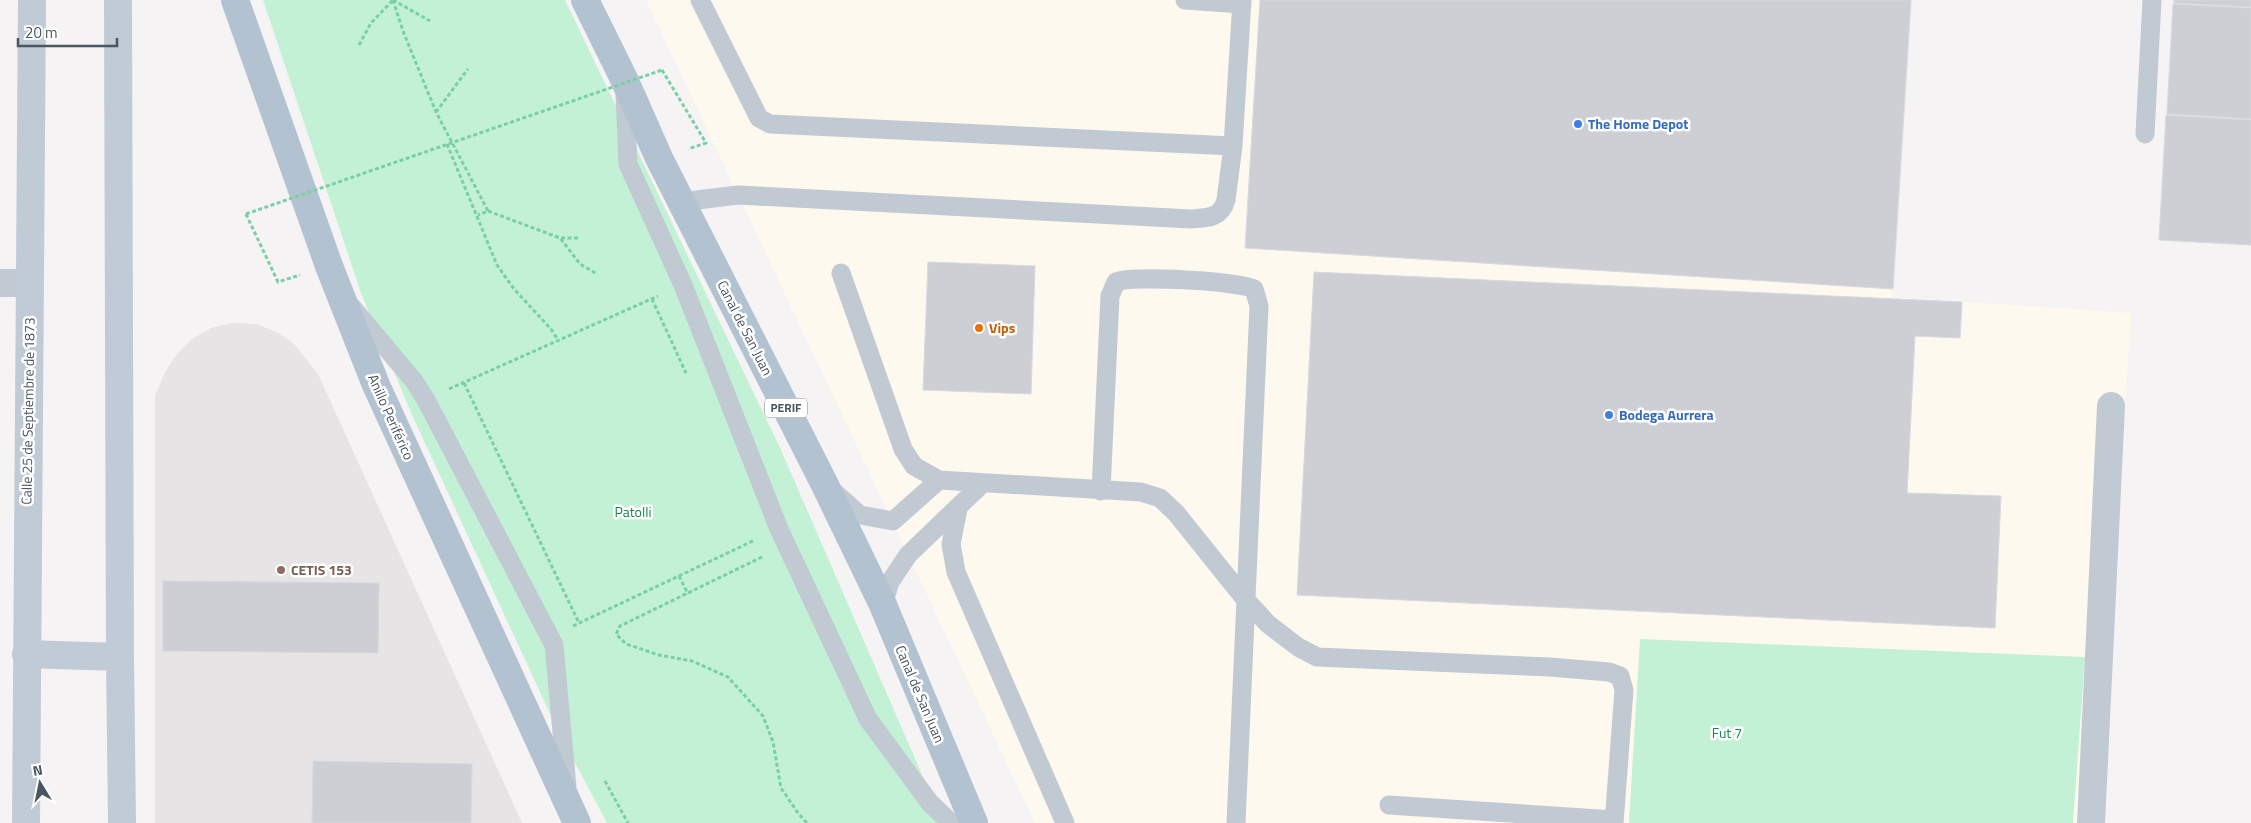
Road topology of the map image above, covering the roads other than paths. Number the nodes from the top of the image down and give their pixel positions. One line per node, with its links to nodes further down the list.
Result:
1 (32, 0): 15 (street, Calle 25 de Septiembre de 1873)
2 (118, 0): 26 (street)
3 (234, 0): 16 (main road, Anillo Periférico)
4 (585, 0): 9 (main road, Canal de San Juan / PERIF)
5 (700, 0): 11 (lane)
6 (1185, 0): 8 (lane)
7 (2152, 0): 10 (lane)
8 (1242, 2): 11 (lane)
9 (625, 81): 12 (main road, Canal de San Juan / PERIF); 32 (lane)
10 (2145, 134)
11 (1234, 146): 12 (lane)
12 (681, 202): 20 (main road, Canal de San Juan / PERIF)
13 (841, 272): 18 (lane)
14 (0, 283): 15 (street)
15 (29, 283): 25 (street, Calle 25 de Septiembre de 1873)
16 (339, 291): 28 (main road, Anillo Periférico); 28 (lane)
17 (2111, 406): 36 (street)
18 (939, 480): 19 (lane); 20 (lane)
19 (983, 483): 21 (lane); 22 (lane)
20 (825, 485): 24 (main road, Canal de San Juan / PERIF)
21 (1101, 491): 23 (lane); 23 (lane)
22 (958, 509): 24 (lane); 34 (lane)
23 (1245, 599): 29 (lane); 35 (lane)
24 (882, 605): 33 (main road, Canal de San Juan / PERIF)
25 (26, 654): 26 (street); 30 (street, Calle 25 de Septiembre de 1873)
26 (120, 656): 31 (street)
27 (1389, 805): 29 (lane)
28 (573, 815)
29 (1614, 821)
30 (26, 823)
31 (122, 823)
32 (951, 823)
33 (974, 823)
34 (1066, 823)
35 (1236, 823)
36 (2091, 823)

